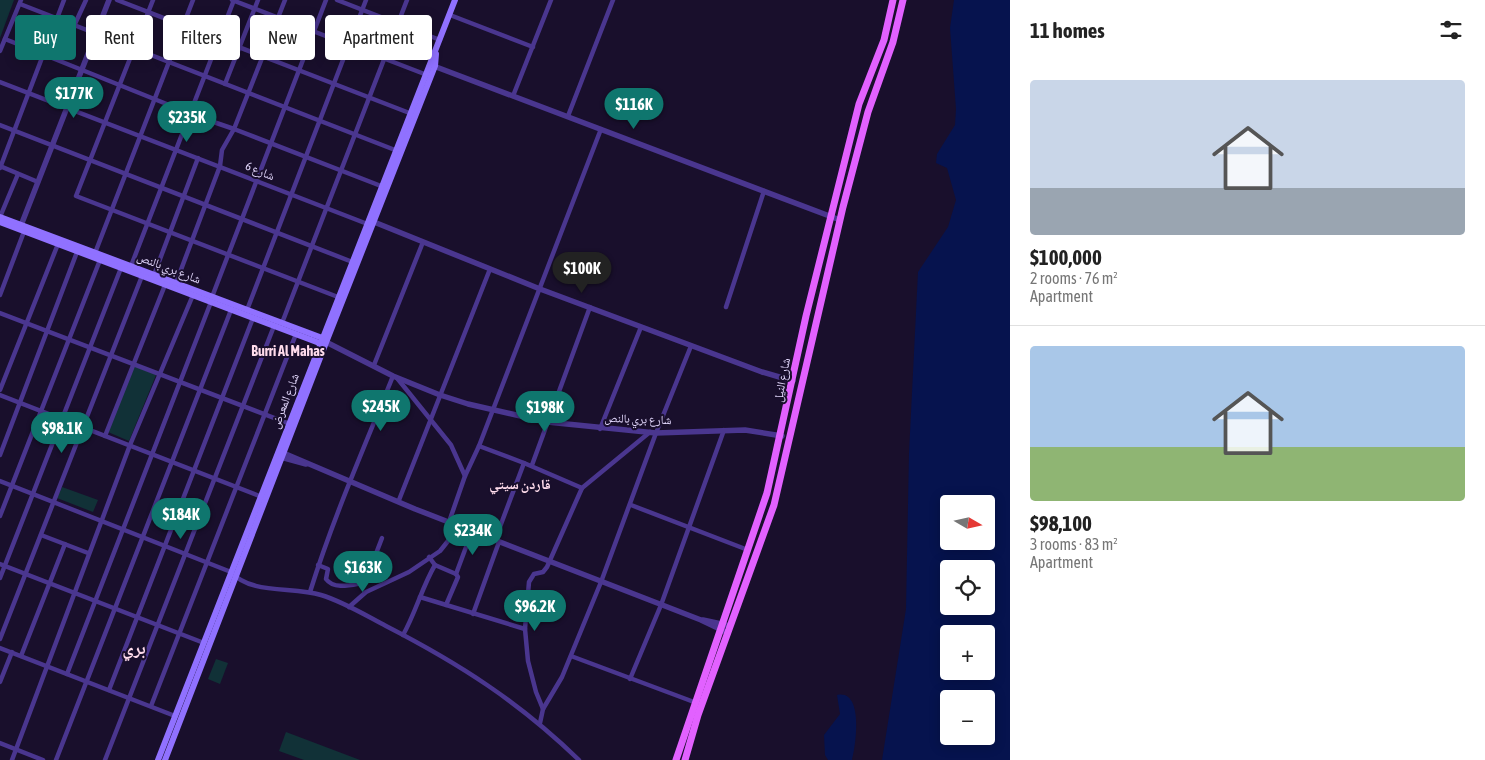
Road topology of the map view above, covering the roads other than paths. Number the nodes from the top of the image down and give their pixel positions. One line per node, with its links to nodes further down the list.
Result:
1 (64, 0): 24 (street)
2 (86, 0): 36 (street)
3 (108, 0): 25 (street)
4 (117, 0): 22 (street)
5 (153, 0): 22 (street)
6 (194, 0): 27 (street)
7 (233, 0): 20 (street); 28 (street)
8 (258, 0): 20 (street)
9 (285, 0): 30 (street)
10 (326, 0): 37 (street)
11 (337, 0): 21 (street)
12 (366, 0): 21 (street)
13 (407, 0): 33 (street)
14 (455, 0): 34 (main road, شارع المعرض)
15 (551, 0): 43 (street)
16 (613, 0): 77 (street)
17 (894, 0): 109 (main road, شارع النيل)
18 (902, 0): 111 (main road, شارع النيل)
19 (20, 2): 23 (street); 39 (street)
20 (254, 9): 29 (street); 42 (street)
21 (362, 10): 31 (street); 32 (street)
22 (149, 12): 26 (street); 35 (street)
23 (48, 15)
24 (58, 15)
25 (102, 15)
26 (148, 15)
27 (188, 15)
28 (228, 15)
29 (272, 15)
30 (279, 15)
31 (360, 15)
32 (375, 15)
33 (401, 15)
34 (450, 15): 40 (main road, شارع المعرض); 43 (street)
35 (163, 18)
36 (76, 22)
37 (315, 29)
38 (432, 37): 40 (street)
39 (5, 39): 41 (street); 44 (street)
40 (440, 40): 59 (main road, شارع المعرض)
41 (15, 43)
42 (240, 44)
43 (533, 47): 70 (street)
44 (0, 51)
45 (153, 56): 58 (street)
46 (86, 59): 60 (street)
47 (41, 60): 68 (street)
48 (58, 60): 60 (street)
49 (130, 60): 67 (street)
50 (212, 60): 62 (street)
51 (234, 60): 65 (street)
52 (262, 60): 69 (street)
53 (272, 60): 61 (street)
54 (303, 60): 61 (street)
55 (343, 60): 66 (street)
56 (384, 60): 71 (street)
57 (387, 60): 63 (street)
58 (169, 62): 62 (street); 72 (street)
59 (432, 65): 63 (main road, شارع المعرض); 70 (street)
60 (82, 70): 67 (street); 73 (street)
61 (298, 71): 66 (street); 74 (street)
62 (206, 76): 65 (street); 75 (street)
63 (428, 76): 76 (main road, شارع المعرض)
64 (0, 82): 68 (street, شارع 6)
65 (225, 84): 69 (street)
66 (334, 84): 71 (street); 78 (street)
67 (120, 85): 72 (street); 79 (street)
68 (30, 93): 73 (street, شارع 6); 83 (street)
69 (249, 94): 74 (street); 81 (street)
70 (513, 96): 77 (street)
71 (369, 98): 76 (street); 84 (street)
72 (155, 99): 75 (street); 85 (street)
73 (67, 108): 79 (street, شارع 6); 87 (street)
74 (284, 108): 78 (street); 86 (street)
75 (191, 112): 81 (street); 88 (street)
76 (412, 114): 89 (main road, شارع المعرض); 113 (main road, شارع المعرض)
77 (568, 116): 82 (street)
78 (320, 121): 84 (street); 90 (street)
79 (105, 122): 85 (street, شارع 6); 92 (street)
80 (0, 125): 83 (street)
81 (234, 129): 86 (street); 93 (street)
82 (601, 129): 102 (street); 136 (street)
83 (15, 131): 87 (street); 94 (street)
84 (355, 134): 89 (street); 95 (street)
85 (140, 136): 88 (street, شارع 6); 97 (street)
86 (271, 143): 90 (street); 98 (street)
87 (52, 146): 92 (street); 99 (street)
88 (176, 150): 91 (street, شارع 6); 101 (street)
89 (395, 150): 100 (main road, شارع المعرض)
90 (306, 156): 95 (street); 103 (street)
91 (198, 158): 93 (street, شارع 6); 104 (street)
92 (90, 161): 97 (street); 107 (street)
93 (220, 166): 98 (street, شارع 6); 105 (street)
94 (0, 167): 96 (street)
95 (341, 170): 100 (street); 106 (street)
96 (18, 174): 99 (street); 108 (street)
97 (127, 174): 101 (street); 107 (street)
98 (256, 180): 103 (street, شارع 6); 110 (street)
99 (38, 182): 115 (street)
100 (381, 186): 113 (main road, شارع المعرض)
101 (161, 188): 104 (street); 114 (street)
102 (764, 191): 109 (street); 142 (street)
103 (291, 194): 106 (street, شارع 6); 117 (street)
104 (182, 196): 105 (street); 116 (street)
105 (206, 205): 110 (street); 118 (street)
106 (326, 208): 113 (street, شارع 6); 121 (street)
107 (112, 210): 114 (street); 123 (street)
108 (0, 217): 115 (main road, شارع بري بالنص)
109 (831, 217): 111 (street); 162 (main road, شارع النيل)
110 (241, 218): 117 (street); 124 (street)
111 (840, 220): 247 (main road, شارع النيل)
112 (0, 222): 115 (main road, شارع بري بالنص)
113 (370, 222): 119 (street); 126 (main road, شارع المعرض)
114 (148, 223): 116 (street); 127 (street)
115 (23, 228): 120 (main road, شارع بري بالنص); 123 (main road, شارع بري بالنص); 137 (street)
116 (169, 231): 118 (street); 131 (street)
117 (276, 232): 121 (street); 129 (street)
118 (192, 240): 124 (street); 134 (street)
119 (423, 242): 130 (street); 159 (street)
120 (58, 244): 122 (main road, شارع بري بالنص); 147 (street)
121 (312, 246): 126 (street); 133 (street)
122 (77, 252): 125 (main road, شارع بري بالنص); 151 (street)
123 (95, 253): 127 (main road, شارع بري بالنص)
124 (227, 254): 129 (street); 140 (street)
125 (100, 260): 128 (main road, شارع بري بالنص); 153 (street)
126 (354, 262): 139 (main road, شارع المعرض); 154 (main road, شارع المعرض)
127 (131, 266): 131 (main road, شارع بري بالنص)
128 (121, 268): 132 (main road, شارع بري بالنص); 156 (street)
129 (263, 268): 133 (street); 144 (street)
130 (490, 269): 136 (street); 167 (street)
131 (154, 275): 134 (main road, شارع بري بالنص)
132 (142, 276): 135 (main road, شارع بري بالنص); 157 (street)
133 (298, 282): 139 (street); 148 (street)
134 (176, 283): 140 (main road, شارع بري بالنص)
135 (165, 285): 138 (main road, شارع بري بالنص); 158 (street)
136 (540, 289): 141 (street); 172 (street)
137 (0, 295)
138 (193, 295): 140 (main road, شارع بري بالنص); 160 (street)
139 (338, 297): 154 (main road, شارع المعرض)
140 (212, 299): 143 (main road, شارع بري بالنص); 144 (main road, شارع بري بالنص); 163 (street)
141 (590, 307): 150 (street); 176 (street)
142 (726, 307)
143 (232, 310): 146 (main road, شارع بري بالنص); 165 (street)
144 (247, 310): 148 (main road, شارع بري بالنص)
145 (0, 313): 147 (street)
146 (253, 318): 149 (main road, شارع بري بالنص); 168 (street)
147 (27, 323): 151 (street); 164 (street)
148 (282, 323): 154 (main road, شارع بري بالنص)
149 (274, 326): 152 (main road, شارع بري بالنص); 170 (street)
150 (641, 327): 155 (street); 179 (street)
151 (48, 331): 153 (street); 169 (street)
152 (296, 334): 154 (main road, شارع بري بالنص); 173 (street)
153 (69, 339): 156 (street); 171 (street)
154 (324, 342): 159 (street, شارع بري بالنص); 177 (main road, شارع المعرض)
155 (691, 346): 162 (street); 181 (street)
156 (90, 347): 157 (street); 174 (street)
157 (110, 355): 158 (street); 178 (street)
158 (134, 364): 160 (street); 182 (street)
159 (374, 365): 161 (street, شارع بري بالنص)
160 (158, 374): 163 (street); 184 (street)
161 (395, 377): 167 (street, شارع بري بالنص); 175 (street); 196 (street)
162 (793, 381): 183 (main road, شارع النيل)
163 (180, 382): 165 (street); 186 (street)
164 (0, 390)
165 (200, 390): 168 (street); 189 (street)
166 (0, 395): 169 (street)
167 (440, 395): 172 (street, شارع بري بالنص); 175 (street)
168 (222, 398): 170 (street); 192 (street)
169 (20, 403): 171 (street); 188 (street)
170 (244, 406): 173 (street); 194 (street)
171 (41, 410): 174 (street); 197 (street)
172 (492, 410): 176 (street, شارع بري بالنص); 185 (street)
173 (264, 414): 177 (street); 198 (street)
174 (62, 419): 178 (street); 200 (street)
175 (430, 419): 193 (street); 203 (street)
176 (547, 422): 179 (street, شارع بري بالنص); 191 (street)
177 (291, 425): 187 (main road, شارع المعرض)
178 (82, 427): 182 (street); 204 (street)
179 (600, 429): 181 (street, شارع بري بالنص)
180 (724, 429): 181 (street, شارع بري بالنص); 183 (street, شارع بري بالنص); 210 (street)
181 (653, 432): 199 (street); 205 (street)
182 (105, 436): 184 (street)
183 (782, 436): 219 (main road, شارع النيل)
184 (130, 445): 186 (street); 208 (street)
185 (479, 446): 190 (street); 193 (street)
186 (152, 454): 189 (street); 211 (street)
187 (280, 454): 196 (street); 202 (main road, شارع المعرض)
188 (0, 455)
189 (173, 462): 192 (street); 214 (street)
190 (524, 463): 191 (street); 216 (street)
191 (532, 466): 199 (street)
192 (194, 470): 194 (street); 218 (street)
193 (465, 476): 209 (street)
194 (216, 478): 198 (street); 221 (street)
195 (0, 481): 197 (street)
196 (351, 482): 201 (street); 226 (street)
197 (12, 486): 200 (street); 207 (street)
198 (236, 487): 202 (street); 223 (street)
199 (582, 488): 224 (street)
200 (32, 494): 204 (street); 225 (street)
201 (380, 494): 203 (street); 206 (street)
202 (263, 497): 229 (main road, شارع المعرض)
203 (399, 500): 206 (street)
204 (54, 502): 208 (street); 213 (street)
205 (630, 505): 210 (street); 232 (street)
206 (415, 509): 209 (street)
207 (0, 516)
208 (102, 521): 211 (street); 220 (street)
209 (452, 523): 212 (street); 222 (street)
210 (689, 527): 219 (street); 239 (street)
211 (123, 529): 214 (street); 237 (street)
212 (472, 531): 216 (street); 230 (street)
213 (41, 535): 217 (street); 228 (street)
214 (144, 538): 218 (street); 241 (street)
215 (382, 538): 226 (street)
216 (497, 541): 224 (street); 242 (street)
217 (66, 544): 220 (street); 233 (street)
218 (164, 546): 221 (street); 243 (street)
219 (748, 551): 245 (main road, شارع النيل)
220 (88, 553): 235 (street)
221 (186, 554): 223 (street); 244 (street)
222 (429, 557): 227 (street); 240 (street)
223 (207, 562): 229 (street); 248 (street)
224 (549, 562): 232 (street); 246 (street)
225 (2, 565): 228 (street); 231 (street)
226 (318, 565): 234 (street)
227 (435, 565): 230 (street); 236 (street)
228 (26, 574): 233 (street); 250 (street)
229 (233, 574): 234 (street); 251 (main road, شارع المعرض)
230 (456, 574): 238 (street)
231 (0, 578)
232 (601, 582): 239 (street); 255 (street)
233 (49, 584): 235 (street); 254 (street)
234 (310, 592): 240 (street)
235 (74, 594): 237 (street); 256 (street)
236 (420, 597): 238 (street); 249 (street)
237 (95, 602): 241 (street); 257 (street)
238 (446, 605): 242 (street)
239 (661, 605): 245 (street); 258 (street)
240 (349, 607): 249 (street)
241 (115, 609): 243 (street); 260 (street)
242 (473, 614): 246 (street)
243 (137, 618): 244 (street); 261 (street)
244 (158, 626): 248 (street); 262 (street)
245 (721, 627): 247 (street); 263 (main road, شارع النيل)
246 (525, 629): 265 (street)
247 (729, 629): 279 (main road, شارع النيل)
248 (179, 634): 251 (street); 264 (street)
249 (403, 635): 267 (street)
250 (0, 639)
251 (205, 646): 266 (main road, شارع المعرض); 268 (main road, شارع المعرض)
252 (0, 648): 253 (street)
253 (12, 652): 254 (street); 259 (street)
254 (21, 656): 256 (street)
255 (571, 656): 258 (street); 265 (street)
256 (46, 665): 257 (street); 270 (street)
257 (67, 674): 260 (street)
258 (630, 679): 263 (street)
259 (0, 682)
260 (87, 682): 261 (street); 273 (street)
261 (108, 690): 262 (street)
262 (129, 698): 264 (street); 274 (street)
263 (694, 702): 278 (main road, شارع النيل)
264 (151, 706): 266 (street)
265 (544, 710): 267 (street)
266 (175, 716): 268 (main road, شارع المعرض)
267 (540, 723): 277 (street)
268 (173, 732): 275 (main road, شارع المعرض); 276 (main road, شارع المعرض)
269 (0, 744): 270 (street)
270 (15, 750): 271 (street); 272 (street)
271 (12, 760)
272 (43, 760)
273 (56, 760)
274 (106, 760)
275 (158, 760)
276 (165, 760)
277 (579, 760)
278 (676, 760)
279 (685, 760)

